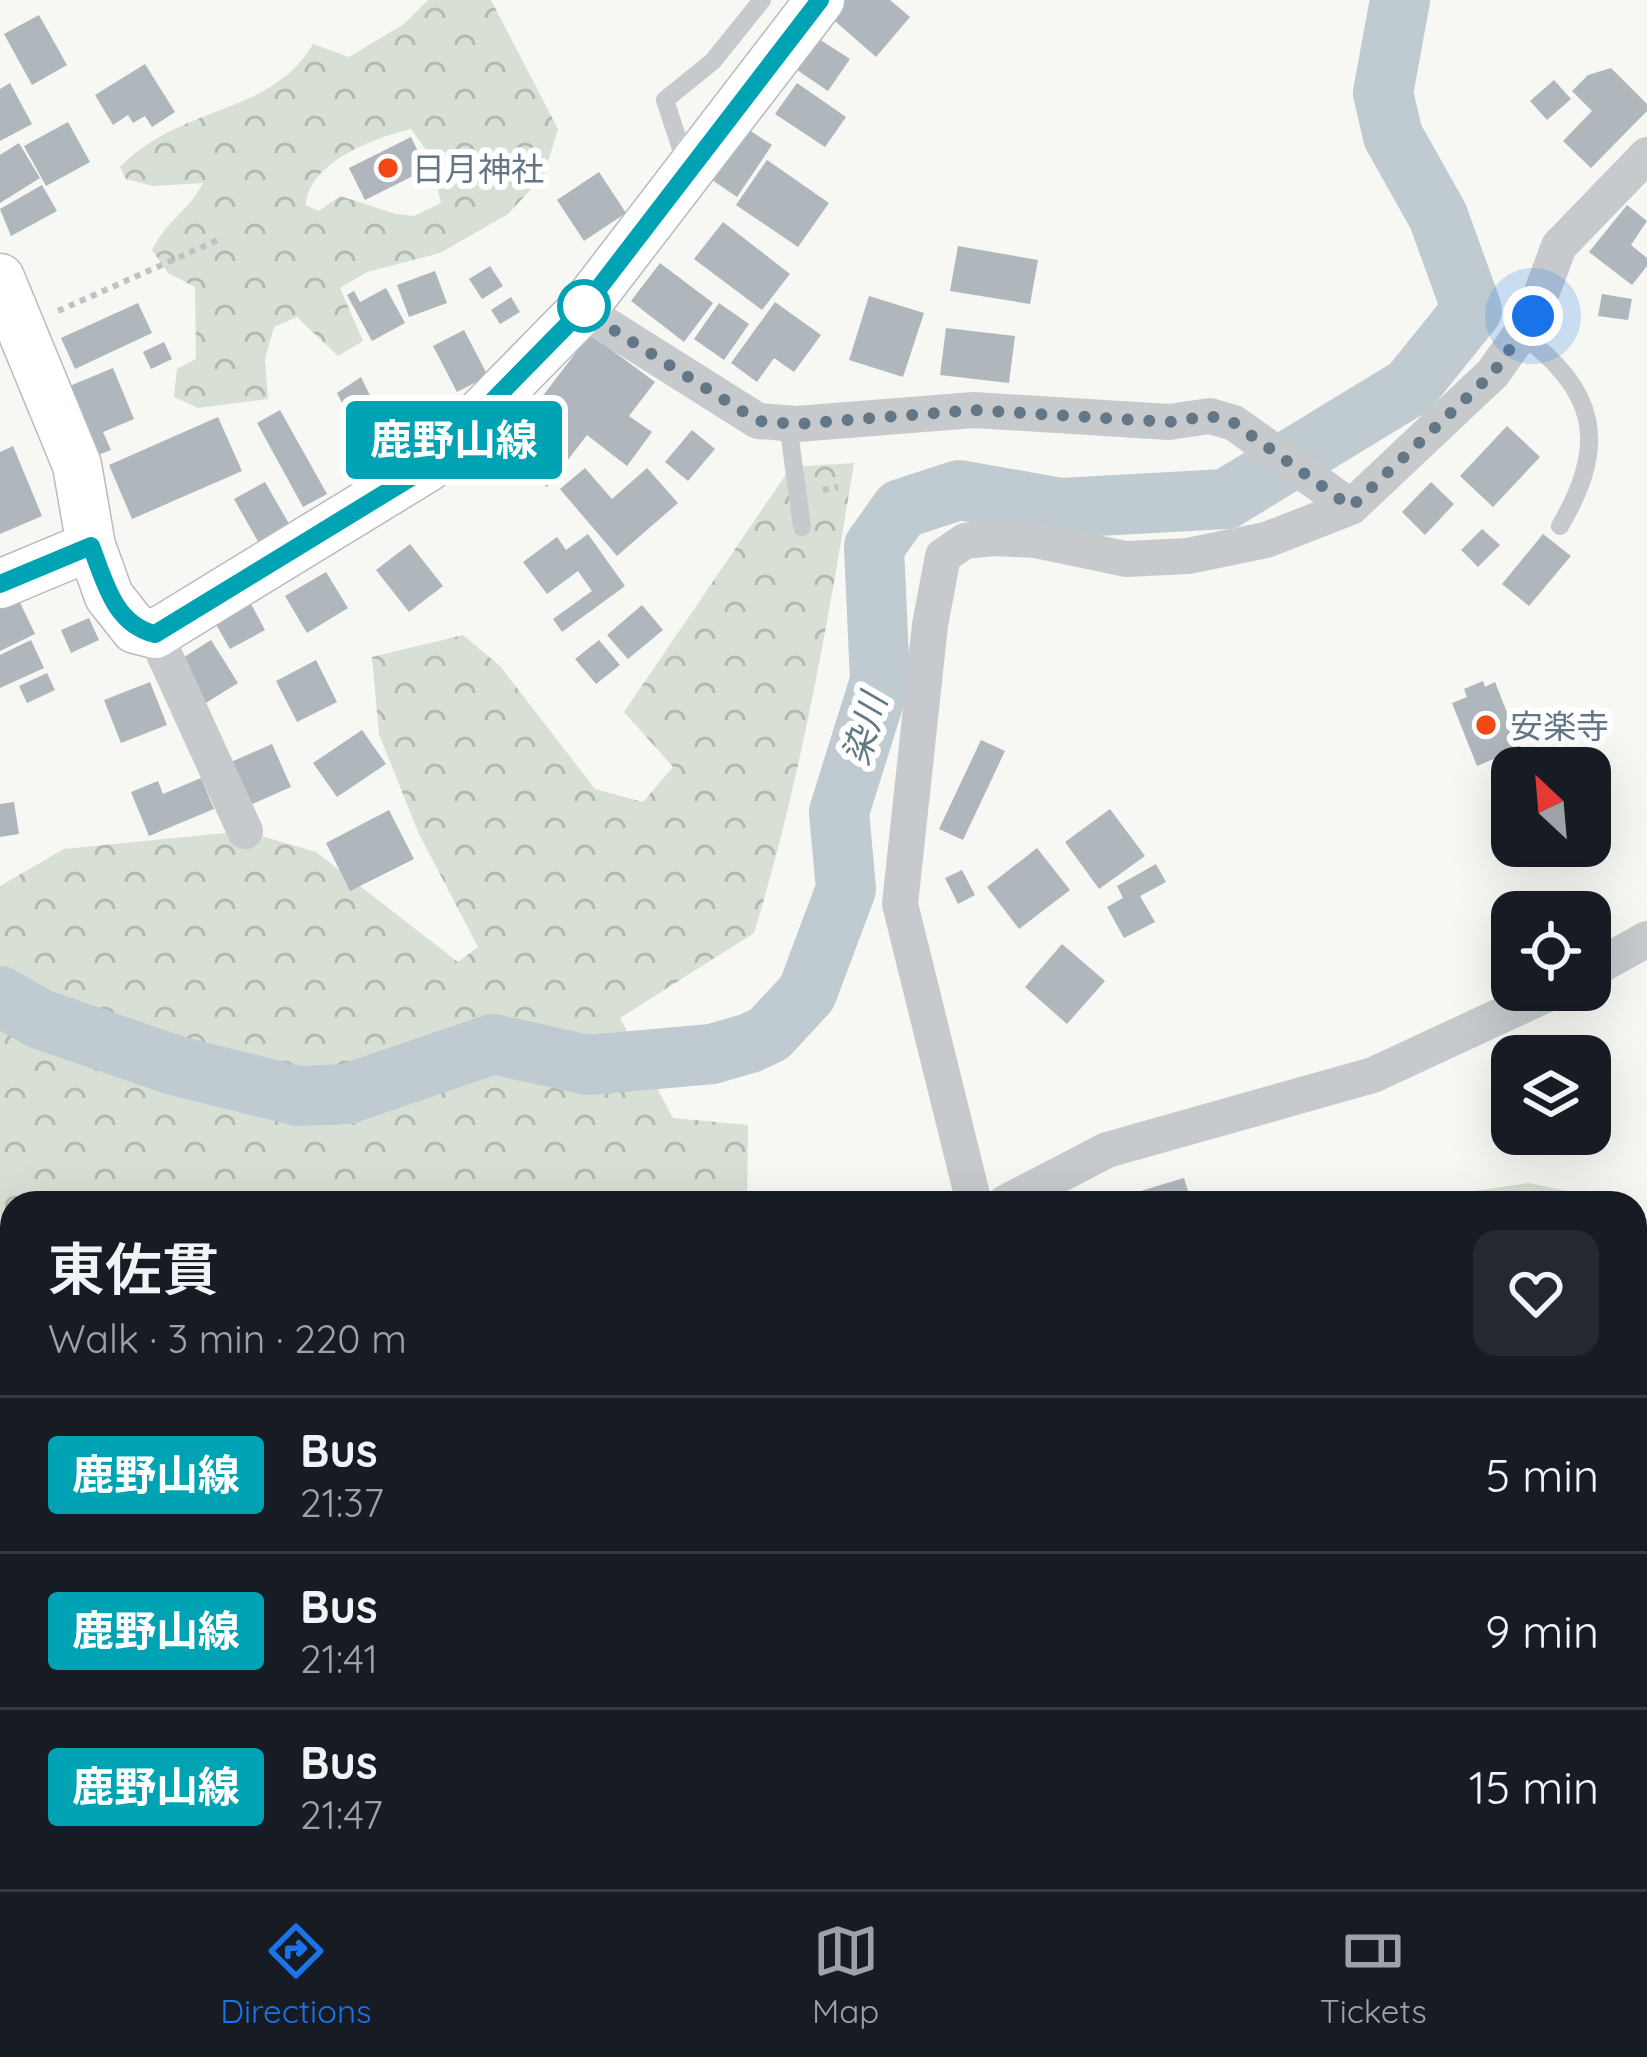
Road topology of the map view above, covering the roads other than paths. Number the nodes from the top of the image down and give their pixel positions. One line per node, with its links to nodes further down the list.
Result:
1 (762, 0): 4 (lane)
2 (820, 0): 4 (main road)
3 (1647, 155): 7 (street)
4 (688, 172): 6 (main road)
5 (0, 278): 12 (main road)
6 (582, 310): 8 (street); 14 (main road)
7 (1521, 334): 9 (street); 11 (lane)
8 (788, 424): 9 (street); 10 (lane)
9 (1342, 502): 19 (street)
10 (802, 526)
11 (1560, 526)
12 (91, 546): 13 (main road); 14 (main road)
13 (0, 584)
14 (155, 634): 15 (street)
15 (245, 831)
16 (1647, 939): 17 (street)
17 (1611, 959)
18 (1511, 1011): 20 (street)
19 (971, 1191)
20 (1028, 1191)

